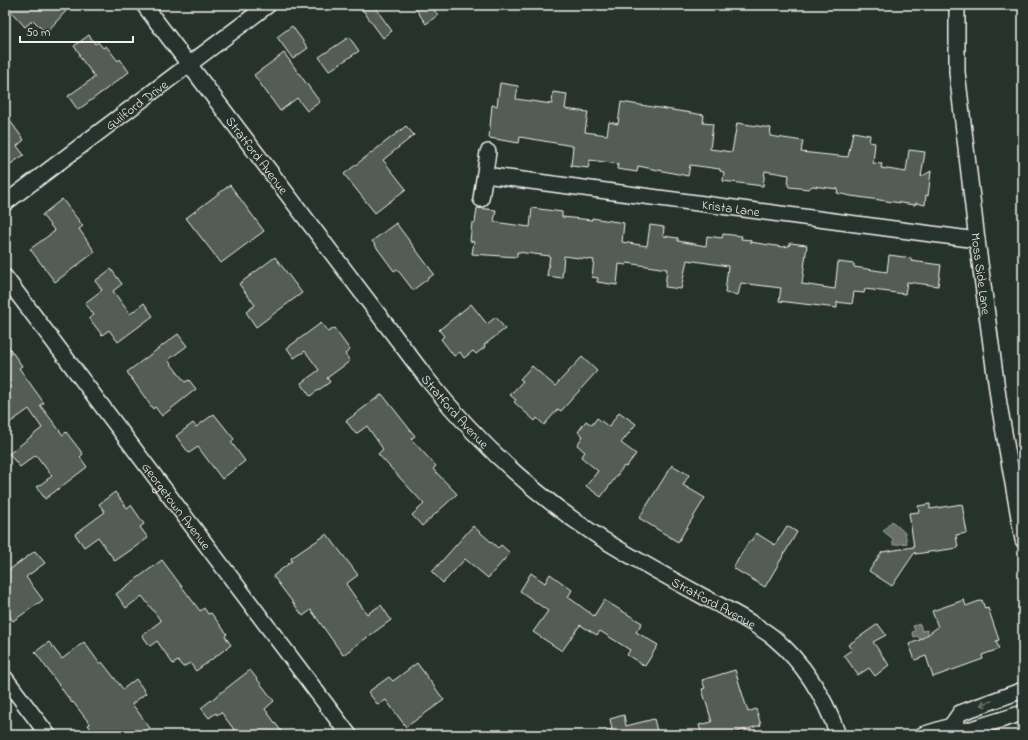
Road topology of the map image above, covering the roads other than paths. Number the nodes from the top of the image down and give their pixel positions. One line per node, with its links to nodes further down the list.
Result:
1 (144, 5): 4 (street, Stratford Avenue)
2 (268, 5): 4 (street, Guilford Drive)
3 (957, 5): 9 (street, Moss Side Lane)
4 (189, 64): 8 (street, Guilford Drive); 18 (street, Stratford Avenue)
5 (488, 152): 6 (street)
6 (485, 176): 7 (street); 9 (street, Krista Lane)
7 (481, 199)
8 (5, 203)
9 (977, 240): 11 (street, Moss Side Lane)
10 (5, 277): 17 (street, Georgetown Avenue)
11 (1023, 540)
12 (5, 678): 16 (street)
13 (1023, 690): 15 (street, one-way to 15)
14 (1023, 713): 15 (street)
15 (951, 726): 19 (street)
16 (48, 735)
17 (349, 735)
18 (838, 735)
19 (922, 735)

